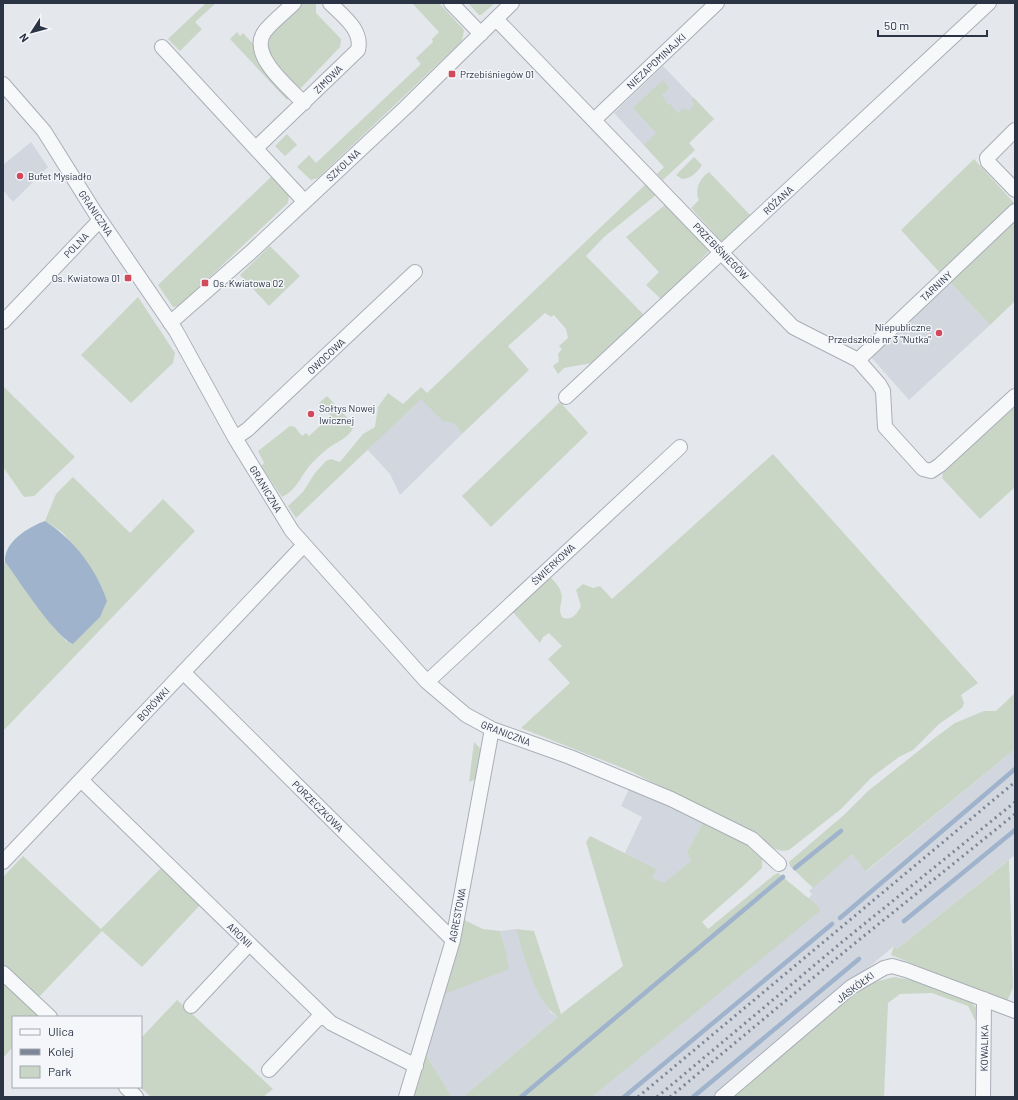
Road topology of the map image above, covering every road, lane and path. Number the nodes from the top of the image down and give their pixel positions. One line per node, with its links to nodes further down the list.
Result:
1 (294, 3): 11 (street)
2 (330, 3): 11 (street, ZIMOWA)
3 (451, 3): 8 (street)
4 (512, 3): 7 (street, SZKOLNA)
5 (717, 3): 12 (street, NIEZAPOMINAJKI)
6 (989, 3): 19 (street, RÓŻANA)
7 (496, 19): 8 (street, SZKOLNA); 12 (street, PRZEBIŚNIEGÓW)
8 (481, 34): 16 (street, SZKOLNA)
9 (162, 47): 14 (street)
10 (3, 84): 18 (street, GRANICZNA)
11 (304, 103): 14 (street, ZIMOWA)
12 (594, 120): 19 (street, PRZEBIŚNIEGÓW)
13 (1015, 130): 15 (street)
14 (256, 148): 16 (street)
15 (1015, 190)
16 (304, 202): 22 (street, SZKOLNA)
17 (1015, 211): 23 (street, TARNINY)
18 (100, 220): 21 (street, POLNA); 22 (street, GRANICZNA)
19 (722, 252): 23 (street, PRZEBIŚNIEGÓW); 25 (street, RÓŻANA)
20 (415, 272): 26 (street, OWOCOWA)
21 (3, 322)
22 (170, 323): 26 (street, GRANICZNA)
23 (858, 360): 24 (street, PRZEBIŚNIEGÓW)
24 (1015, 396)
25 (566, 397)
26 (235, 438): 28 (street, GRANICZNA)
27 (680, 447): 30 (street, ŚWIERKOWA)
28 (303, 546): 29 (street, BORÓWKI); 30 (street, GRANICZNA)
29 (183, 672): 32 (street, BORÓWKI); 35 (street, PORZECZKOWA)
30 (427, 682): 31 (street, GRANICZNA)
31 (492, 729): 34 (street, GRANICZNA); 35 (street, AGRESTOWA)
32 (80, 780): 33 (street, BORÓWKI); 36 (street, ARONII)
33 (3, 862)
34 (779, 864)
35 (453, 940): 43 (street, AGRESTOWA)
36 (249, 944): 39 (street); 41 (street, ARONII)
37 (3, 973): 42 (street)
38 (984, 999): 40 (street, JASKÓŁKI); 48 (street, JASKÓŁKI); 49 (street, KOWALIKA)
39 (191, 1006)
40 (1015, 1011)
41 (322, 1014): 43 (street, ARONII); 44 (street)
42 (49, 1016)
43 (416, 1066): 47 (street, AGRESTOWA)
44 (269, 1070)
45 (127, 1088): 46 (street)
46 (136, 1097)
47 (406, 1097)
48 (722, 1097)
49 (983, 1097)

